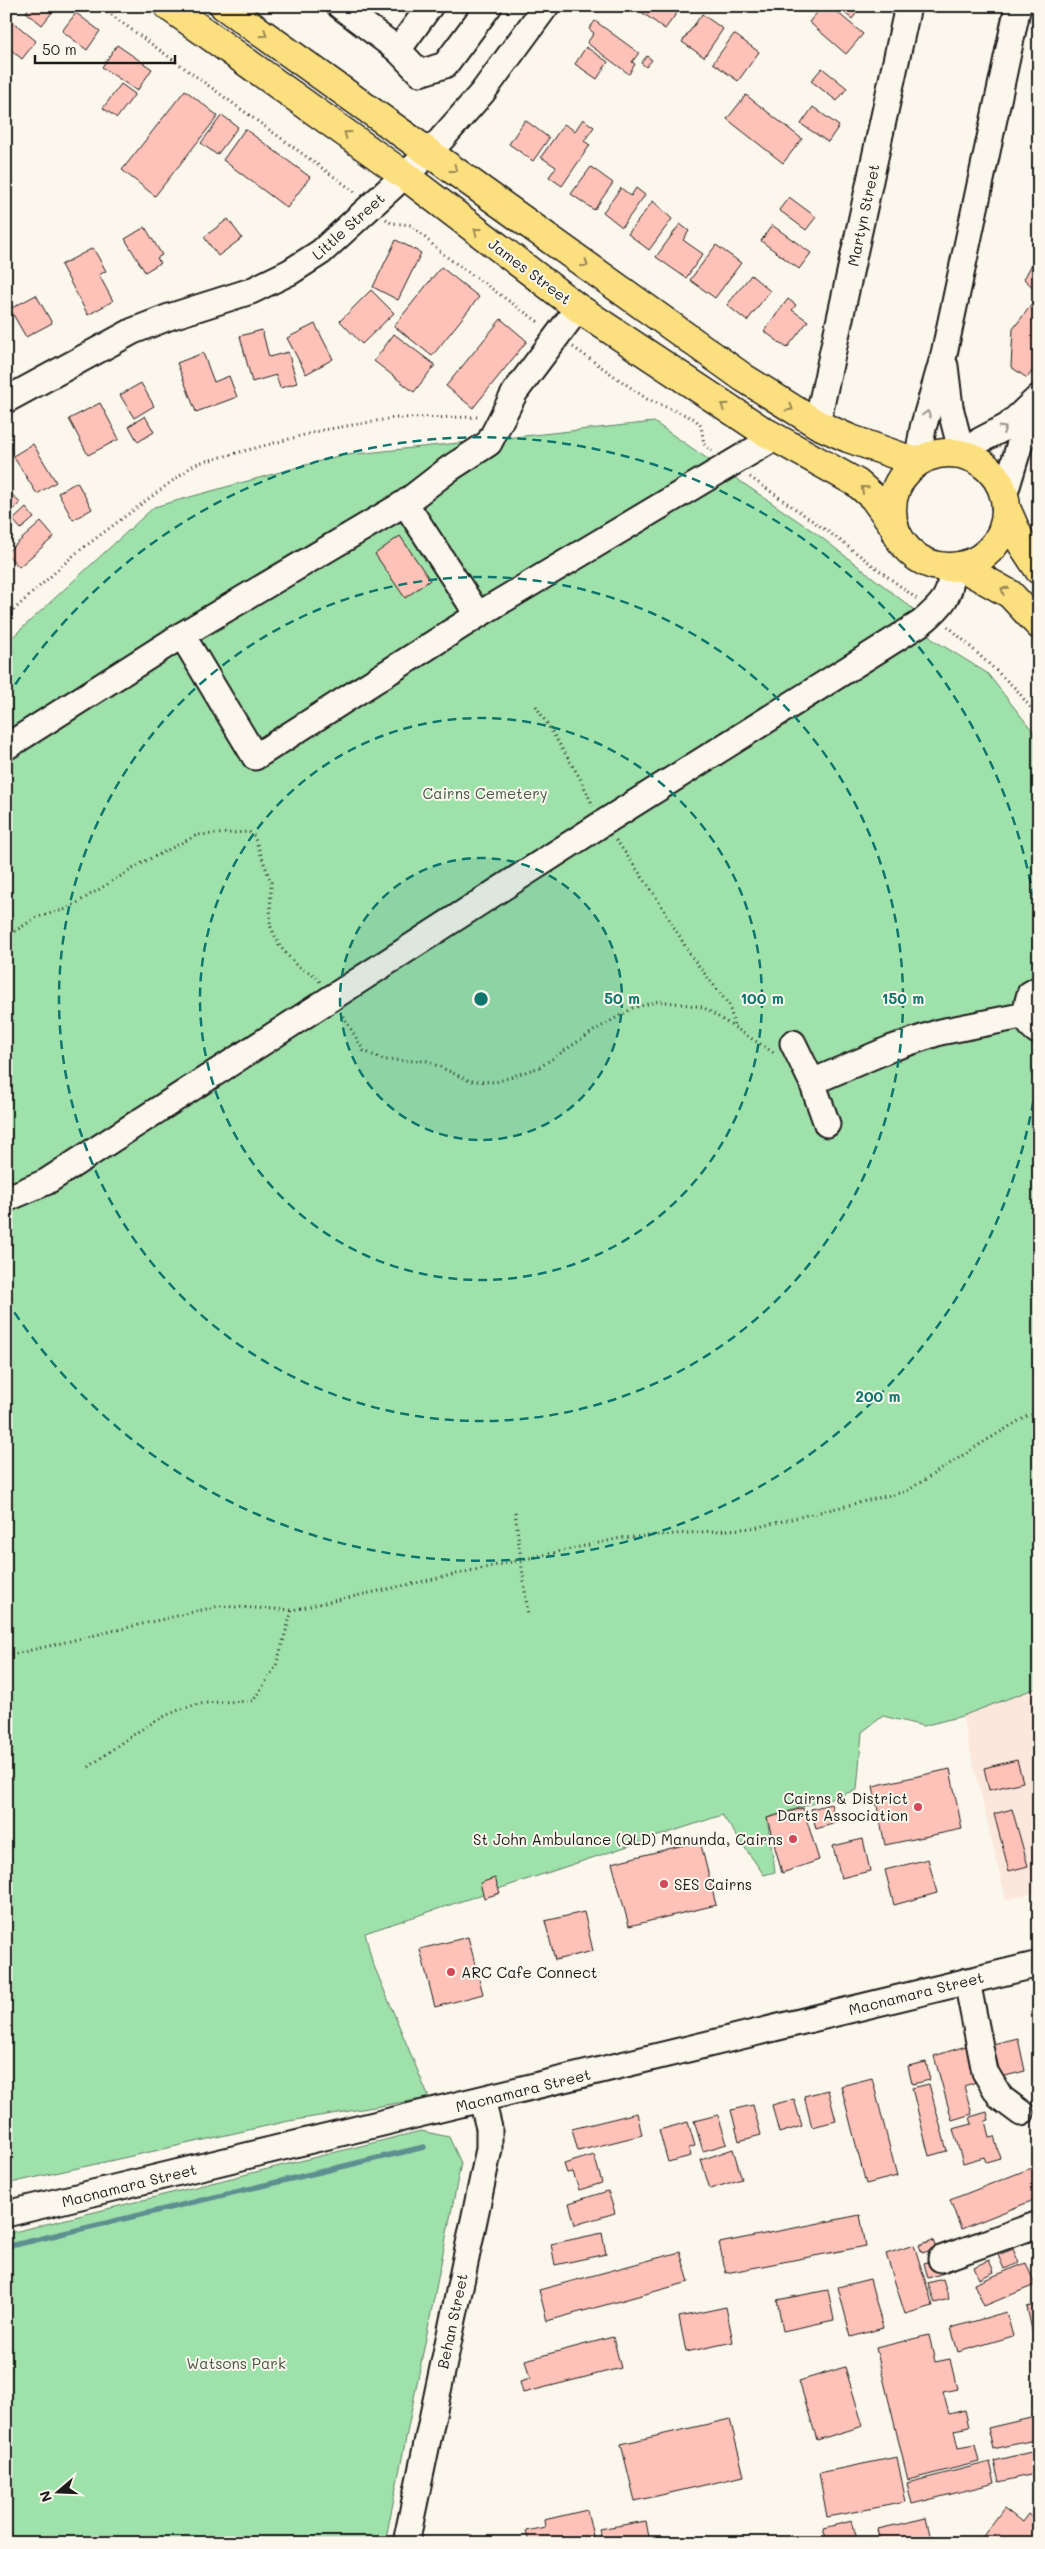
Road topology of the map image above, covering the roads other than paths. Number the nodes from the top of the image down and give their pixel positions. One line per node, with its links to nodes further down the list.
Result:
1 (168, 6): 11 (main road, James Street, one-way to 1)
2 (224, 6): 10 (main road, one-way to 10)
3 (430, 6): 9 (street)
4 (488, 6): 9 (street)
5 (546, 6): 10 (street, Little Street)
6 (908, 6): 17 (street, Martyn Street)
7 (1018, 6): 13 (street)
8 (341, 7): 9 (street)
9 (398, 50)
10 (430, 152): 11 (street, Little Street); 17 (main road, one-way to 17)
11 (404, 175): 12 (main road, James Street, one-way to 11); 15 (street, Little Street)
12 (578, 308): 18 (main road, James Street, one-way to 12); 22 (street)
13 (944, 354): 19 (street); 20 (street, one-way to 13)
14 (1039, 397): 19 (street, one-way to 14)
15 (6, 400)
16 (1039, 408): 21 (street)
17 (817, 424): 20 (main road)
18 (774, 438): 23 (main road, James Street, one-way to 18); 26 (street)
19 (962, 454): 20 (main road); 21 (main road)
20 (917, 462): 23 (main road)
21 (1005, 502): 24 (main road); 25 (main road)
22 (405, 503): 26 (street); 28 (street)
23 (894, 526): 24 (main road)
24 (954, 566): 27 (main road, one-way to 24); 35 (street)
25 (1039, 570)
26 (478, 615): 28 (street)
27 (1039, 625)
28 (182, 635): 29 (street)
29 (6, 747)
30 (1039, 989): 31 (street)
31 (1032, 1023): 33 (street)
32 (784, 1049): 33 (street)
33 (812, 1082): 34 (street)
34 (828, 1124)
35 (6, 1198)
36 (1039, 1964): 37 (street, Macnamara Street)
37 (966, 1981): 38 (street, Macnamara Street); 39 (street)
38 (482, 2100): 40 (street, Macnamara Street); 43 (street, Behan Street)
39 (1021, 2113)
40 (6, 2214)
41 (1039, 2224): 42 (street)
42 (941, 2259)
43 (406, 2543)

